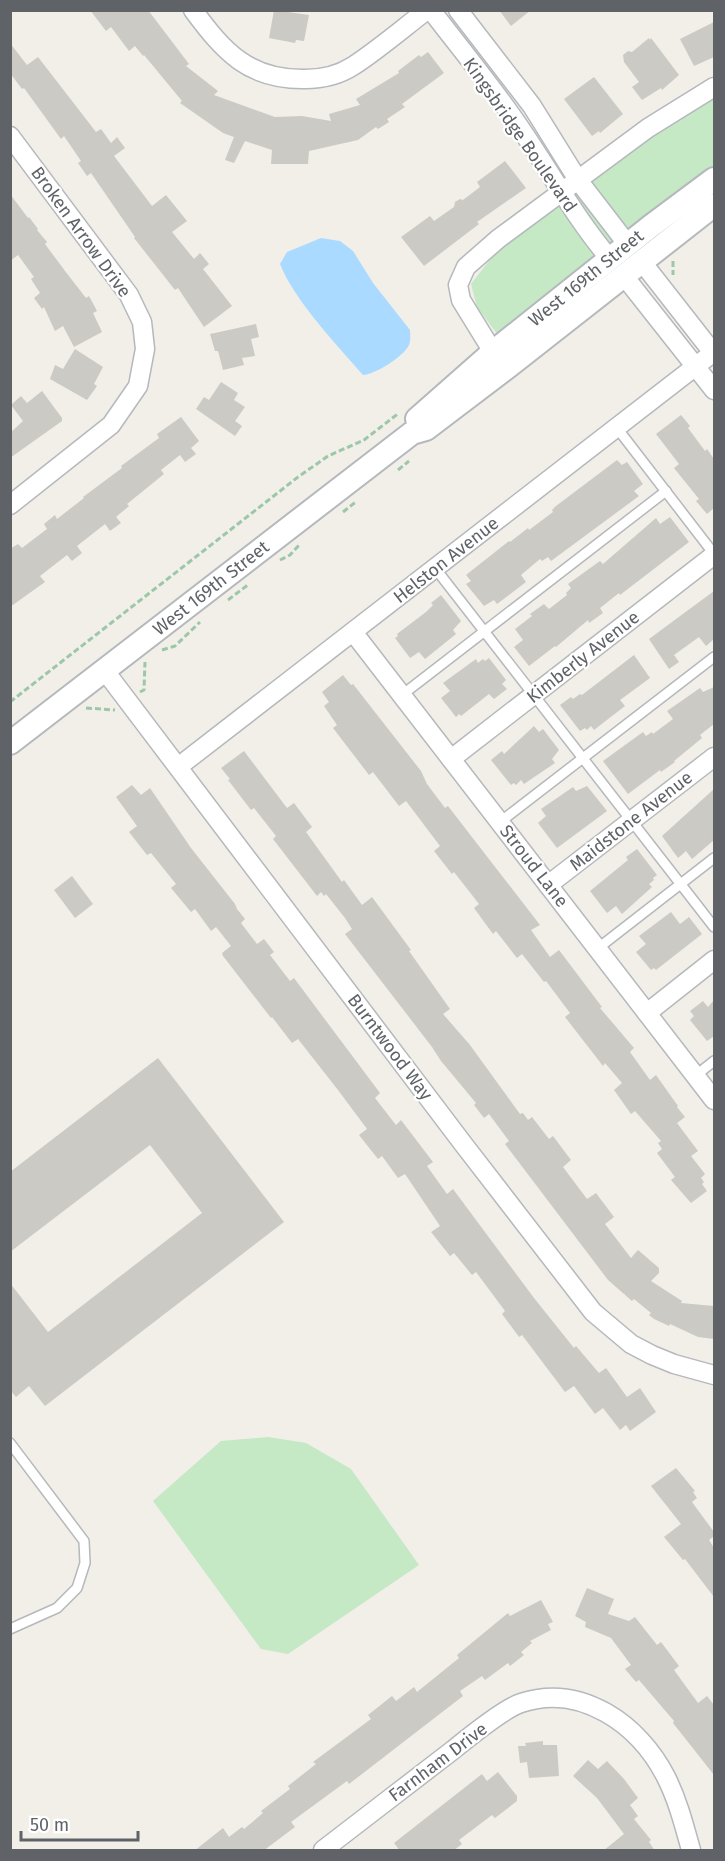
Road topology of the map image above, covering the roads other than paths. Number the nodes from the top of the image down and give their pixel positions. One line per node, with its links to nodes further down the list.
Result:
1 (193, 10): 2 (street)
2 (429, 10): 8 (street, Kingsbridge Boulevard)
3 (458, 10): 7 (street, Kingsbridge Boulevard)
4 (714, 87): 7 (street)
5 (10, 136): 19 (street, Broken Arrow Drive)
6 (714, 179): 10 (street, West 169th Street)
7 (578, 180): 8 (street); 10 (street, Kingsbridge Boulevard)
8 (560, 193): 11 (street, Kingsbridge Boulevard); 12 (street)
9 (714, 205): 10 (street, West 169th Street)
10 (635, 253): 11 (street, West 169th Street); 13 (street, Kingsbridge Boulevard)
11 (617, 267): 12 (street, West 169th Street); 14 (street, Kingsbridge Boulevard); 17 (street, West 169th Street)
12 (493, 352): 17 (street, West 169th Street)
13 (714, 353): 14 (street, Helston Avenue)
14 (696, 367): 15 (street, Kingsbridge Boulevard); 16 (street, Helston Avenue)
15 (714, 390)
16 (617, 428): 18 (lane); 21 (street, Helston Avenue)
17 (412, 433): 25 (street, West 169th Street)
18 (666, 491): 20 (lane); 22 (lane)
19 (10, 505)
20 (714, 554): 27 (street, Kimberly Avenue)
21 (435, 568): 22 (lane); 23 (street, Helston Avenue)
22 (484, 631): 26 (lane); 27 (lane)
23 (353, 632): 26 (street, Stroud Lane); 32 (street, Helston Avenue)
24 (714, 657): 30 (lane)
25 (105, 670): 28 (street, West 169th Street); 32 (street, Burntwood Way)
26 (402, 695): 31 (street, Stroud Lane)
27 (534, 695): 30 (lane); 31 (street, Kimberly Avenue)
28 (10, 743)
29 (714, 757): 33 (street, Maidstone Avenue)
30 (582, 758): 33 (lane); 34 (lane)
31 (451, 759): 34 (street, Stroud Lane)
32 (178, 767): 45 (street, Burntwood Way)
33 (632, 821): 36 (lane); 37 (street, Maidstone Avenue)
34 (500, 822): 37 (street, Stroud Lane)
35 (714, 858): 36 (lane)
36 (681, 884): 38 (lane); 39 (lane)
37 (548, 885): 39 (street, Stroud Lane)
38 (714, 927)
39 (597, 949): 41 (street, Stroud Lane)
40 (714, 960): 41 (street)
41 (647, 1013): 43 (street, Stroud Lane)
42 (714, 1061): 43 (lane)
43 (695, 1076): 44 (street, Stroud Lane)
44 (714, 1100)
45 (714, 1375)
46 (10, 1443): 47 (lane)
47 (10, 1629)
48 (323, 1851): 49 (street, Farnham Drive)
49 (691, 1851)

